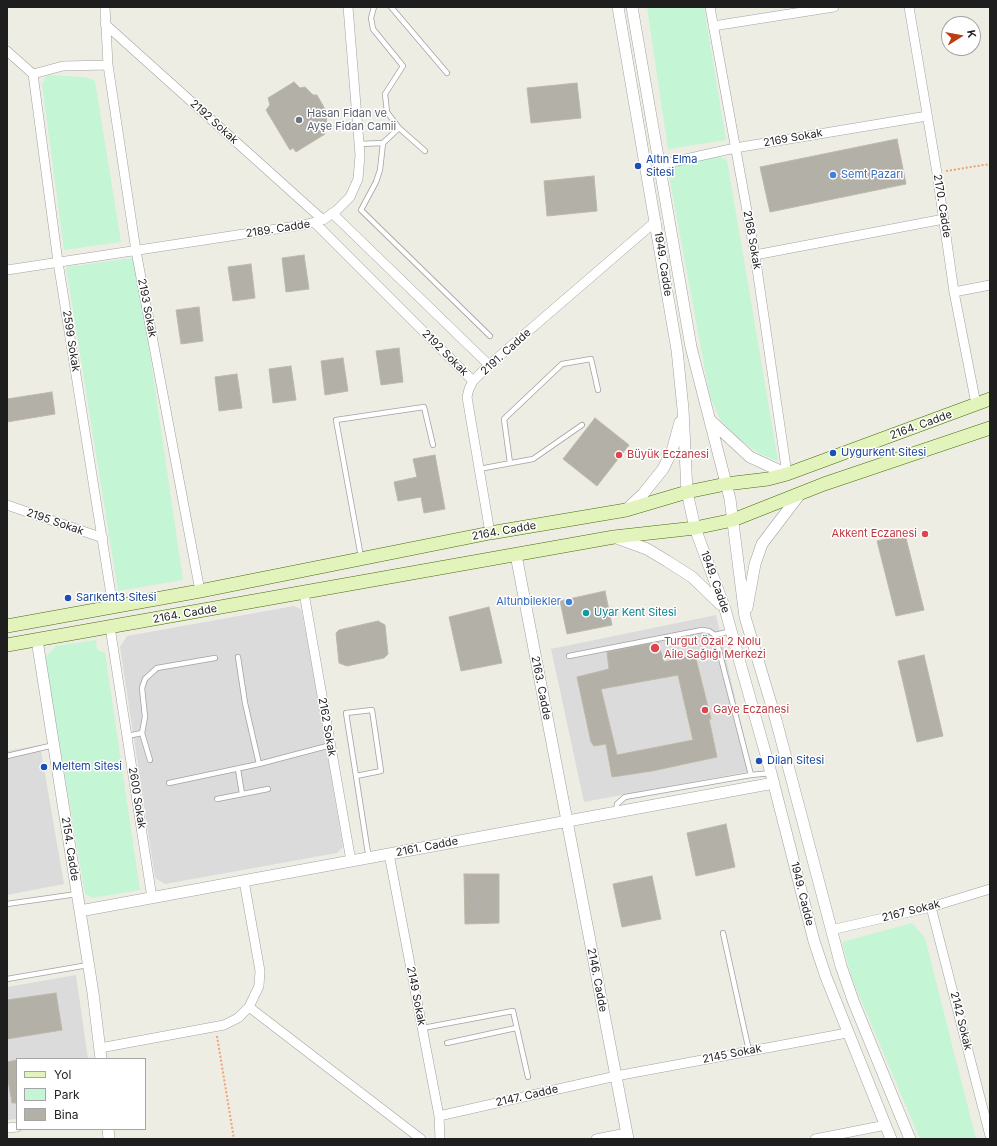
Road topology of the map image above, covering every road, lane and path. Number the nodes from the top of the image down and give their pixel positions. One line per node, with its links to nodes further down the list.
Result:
1 (105, 7): 10 (street, 2193 Sokak)
2 (348, 7): 19 (street, 2189. Cadde)
3 (374, 7): 17 (lane)
4 (391, 7): 14 (lane)
5 (618, 7): 27 (street, 1949. Cadde)
6 (632, 7): 23 (street, 1949. Cadde)
7 (710, 7): 11 (street, 2168 Sokak)
8 (834, 7): 11 (street)
9 (909, 7): 16 (street, 2170. Cadde)
10 (105, 24): 13 (street, 2193 Sokak); 28 (street, 2192 Sokak)
11 (713, 26): 20 (street, 2168 Sokak)
12 (7, 51): 15 (street)
13 (108, 65): 15 (street); 29 (street, 2193 Sokak)
14 (446, 73)
15 (33, 74): 31 (street, 2599 Sokak)
16 (927, 116): 20 (street, 2169 Sokak); 24 (street, 2170. Cadde)
17 (400, 128): 18 (lane); 21 (lane)
18 (383, 142): 19 (lane); 35 (lane)
19 (359, 144): 25 (street, 2189. Cadde)
20 (735, 148): 23 (street, 2169 Sokak); 30 (street, 2168 Sokak)
21 (425, 151)
22 (990, 164): 24 (path)
23 (660, 165): 42 (street, 1949. Cadde)
24 (937, 173): 26 (street, 2170. Cadde)
25 (332, 213): 28 (street, 2189. Cadde); 36 (street, 2192 Sokak)
26 (944, 219): 30 (street); 34 (street, 2170. Cadde)
27 (656, 221): 36 (street, 2191. Cadde); 41 (street, 1949. Cadde)
28 (319, 222): 29 (street, 2189. Cadde); 37 (street, 2192 Sokak)
29 (136, 251): 31 (street, 2189. Cadde); 61 (street, 2193 Sokak)
30 (755, 255): 48 (street, 2168 Sokak)
31 (58, 262): 32 (street, 2189. Cadde); 58 (street, 2599 Sokak)
32 (7, 270)
33 (990, 285): 34 (street)
34 (954, 292): 40 (street, 2170. Cadde)
35 (490, 336)
36 (489, 366): 37 (street, 2191. Cadde)
37 (473, 381): 47 (street, 2191. Cadde)
38 (598, 390): 46 (lane)
39 (990, 399): 40 (main road, 2164. Cadde)
40 (976, 404): 48 (main road, 2164. Cadde)
41 (683, 410): 50 (street, 1949. Cadde); 53 (street)
42 (708, 418): 48 (street); 49 (street, 1949. Cadde)
43 (582, 425): 46 (lane)
44 (990, 428): 51 (main road, 2164. Cadde)
45 (433, 445): 60 (lane)
46 (510, 463): 47 (lane)
47 (479, 469): 56 (street, 2191. Cadde)
48 (787, 474): 49 (main road, 2164. Cadde)
49 (726, 484): 50 (main road, 2164. Cadde); 54 (street, 1949. Cadde)
50 (687, 492): 53 (main road, 2164. Cadde); 55 (street, 1949. Cadde)
51 (800, 494): 54 (main road, 2164. Cadde); 65 (street)
52 (7, 505): 58 (street, 2195 Sokak)
53 (626, 510): 56 (main road, 2164. Cadde)
54 (733, 520): 55 (main road, 2164. Cadde); 65 (street, 1949. Cadde)
55 (695, 528): 57 (main road, 2164. Cadde); 64 (street, 1949. Cadde)
56 (490, 533): 60 (main road, 2164. Cadde)
57 (614, 537): 59 (main road, 2164. Cadde); 64 (street)
58 (103, 538): 63 (street, 2599 Sokak)
59 (516, 555): 62 (main road, 2164. Cadde); 91 (street, 2163. Cadde)
60 (362, 559): 61 (main road, 2164. Cadde)
61 (200, 591): 63 (main road, 2164. Cadde)
62 (304, 593): 67 (main road, 2164. Cadde); 78 (street, 2162 Sokak)
63 (113, 607): 66 (main road, 2164. Cadde)
64 (725, 609): 68 (street, 1949. Cadde)
65 (745, 617): 102 (street, 1949. Cadde)
66 (7, 626)
67 (110, 627): 70 (main road, 2164. Cadde); 76 (street, 2600 Sokak)
68 (731, 630): 69 (lane); 85 (street, 1949. Cadde)
69 (715, 635): 72 (lane); 83 (lane)
70 (37, 640): 71 (main road, 2164. Cadde); 77 (street, 2154. Cadde)
71 (7, 645)
72 (569, 656)
73 (238, 657): 81 (lane)
74 (215, 658): 75 (lane)
75 (142, 733): 76 (lane); 80 (lane)
76 (127, 736): 98 (street, 2600 Sokak)
77 (54, 745): 79 (lane); 97 (street, 2154. Cadde)
78 (331, 746): 81 (lane); 94 (street, 2162 Sokak)
79 (7, 756)
80 (150, 760)
81 (259, 764): 82 (lane)
82 (238, 769): 86 (lane); 88 (lane)
83 (751, 775): 85 (lane); 90 (lane)
84 (356, 776): 84 (lane); 93 (lane)
85 (772, 778): 90 (street, 2161. Cadde); 111 (street, 1949. Cadde)
86 (169, 783)
87 (268, 789): 88 (lane)
88 (242, 794): 89 (lane)
89 (217, 799)
90 (616, 812): 91 (street, 2161. Cadde)
91 (567, 821): 92 (street, 2161. Cadde); 116 (street, 2146. Cadde)
92 (389, 854): 93 (street, 2161. Cadde); 109 (street, 2149 Sokak)
93 (369, 858): 94 (street, 2161. Cadde)
94 (351, 861): 95 (street, 2161. Cadde)
95 (244, 881): 98 (street, 2161. Cadde); 106 (street)
96 (990, 888): 100 (street, 2167 Sokak)
97 (77, 894): 99 (lane); 101 (street, 2154. Cadde)
98 (152, 898): 101 (street, 2161. Cadde)
99 (7, 904)
100 (931, 906): 102 (street, 2167 Sokak); 121 (street, 2142 Sokak)
101 (80, 911): 104 (street, 2154. Cadde)
102 (831, 930): 107 (street, 1949. Cadde)
103 (723, 933): 114 (lane)
104 (88, 965): 105 (lane); 113 (street, 2154. Cadde)
105 (7, 979)
106 (250, 1007): 108 (street); 123 (street)
107 (864, 1026): 111 (street); 128 (street, 1949. Cadde)
108 (215, 1027): 113 (street); 122 (path)
109 (422, 1028): 110 (lane); 118 (street, 2149 Sokak)
110 (516, 1028): 112 (lane); 117 (lane)
111 (847, 1033): 114 (street, 2145 Sokak); 119 (street, 1949. Cadde)
112 (447, 1043)
113 (100, 1048): 115 (street, 2154. Cadde)
114 (749, 1051): 116 (street, 2145 Sokak)
115 (101, 1058)
116 (616, 1076): 118 (street, 2147. Cadde); 120 (street, 2146. Cadde)
117 (528, 1077)
118 (439, 1116): 124 (street, 2149 Sokak)
119 (886, 1125): 126 (street); 127 (street, 1949. Cadde)
120 (627, 1136): 125 (street)
121 (990, 1136)
122 (234, 1139)
123 (421, 1139)
124 (440, 1139)
125 (596, 1139)
126 (815, 1139)
127 (891, 1139)
128 (910, 1139)

